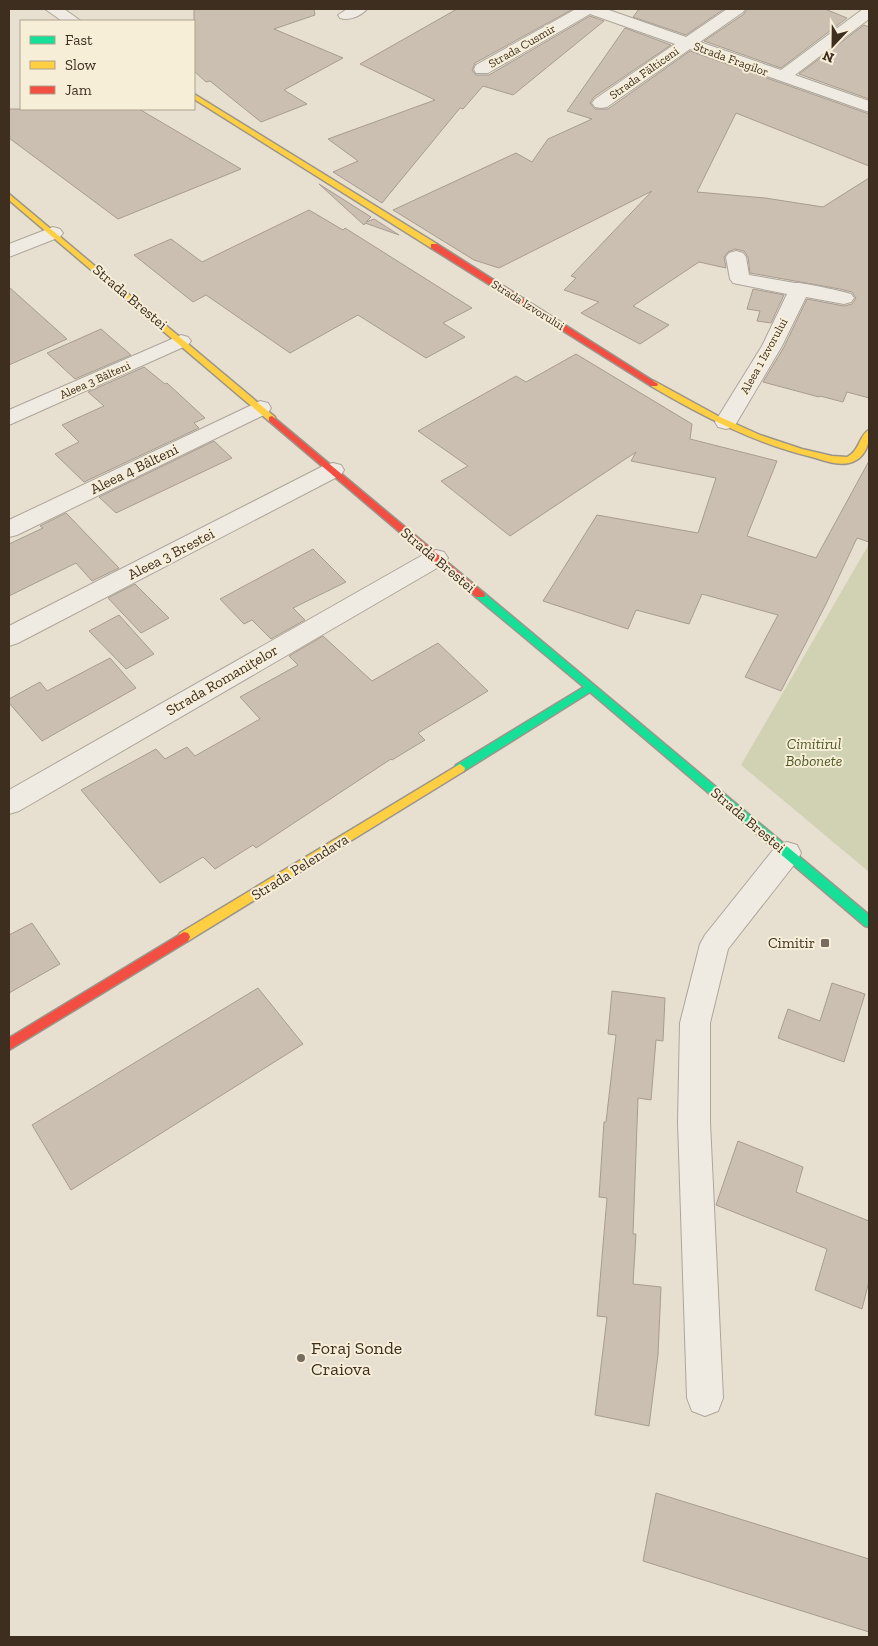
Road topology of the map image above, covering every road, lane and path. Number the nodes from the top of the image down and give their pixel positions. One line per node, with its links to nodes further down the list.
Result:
1 (53, 9): 6 (street)
2 (587, 9): 8 (street, Strada Cusmir)
3 (592, 9): 7 (street, Strada Fragilor)
4 (737, 9): 7 (street, Strada Fălticeni)
5 (869, 12): 9 (street)
6 (71, 20)
7 (687, 43): 9 (street, Strada Fragilor); 11 (street, Strada Fălticeni)
8 (482, 69)
9 (782, 77): 12 (street, Strada Fragilor)
10 (195, 97): 22 (main road, Strada Izvorului)
11 (601, 103)
12 (869, 107)
13 (9, 196): 14 (main road, Strada Brestei)
14 (54, 233): 15 (street); 19 (main road, Strada Brestei)
15 (9, 251)
16 (736, 257): 17 (street)
17 (800, 288): 18 (street); 22 (street, Aleea 1 Izvorului)
18 (844, 298)
19 (182, 341): 20 (main road, Strada Brestei); 21 (street, Aleea 3 Bâlteni)
20 (260, 408): 24 (main road, Strada Brestei); 25 (street, Aleea 4 Bâlteni)
21 (9, 418)
22 (726, 422): 23 (main road, Strada Izvorului)
23 (869, 433)
24 (332, 470): 26 (main road, Strada Brestei); 27 (street, Aleea 3 Brestei)
25 (9, 529)
26 (436, 558): 28 (main road, Strada Brestei); 29 (street, Strada Romanițelor)
27 (9, 637)
28 (591, 687): 30 (main road, Strada Brestei); 32 (main road, Strada Pelendava)
29 (9, 803)
30 (787, 853): 31 (main road, Strada Brestei); 33 (street)
31 (869, 922)
32 (9, 1045)
33 (704, 1398)

